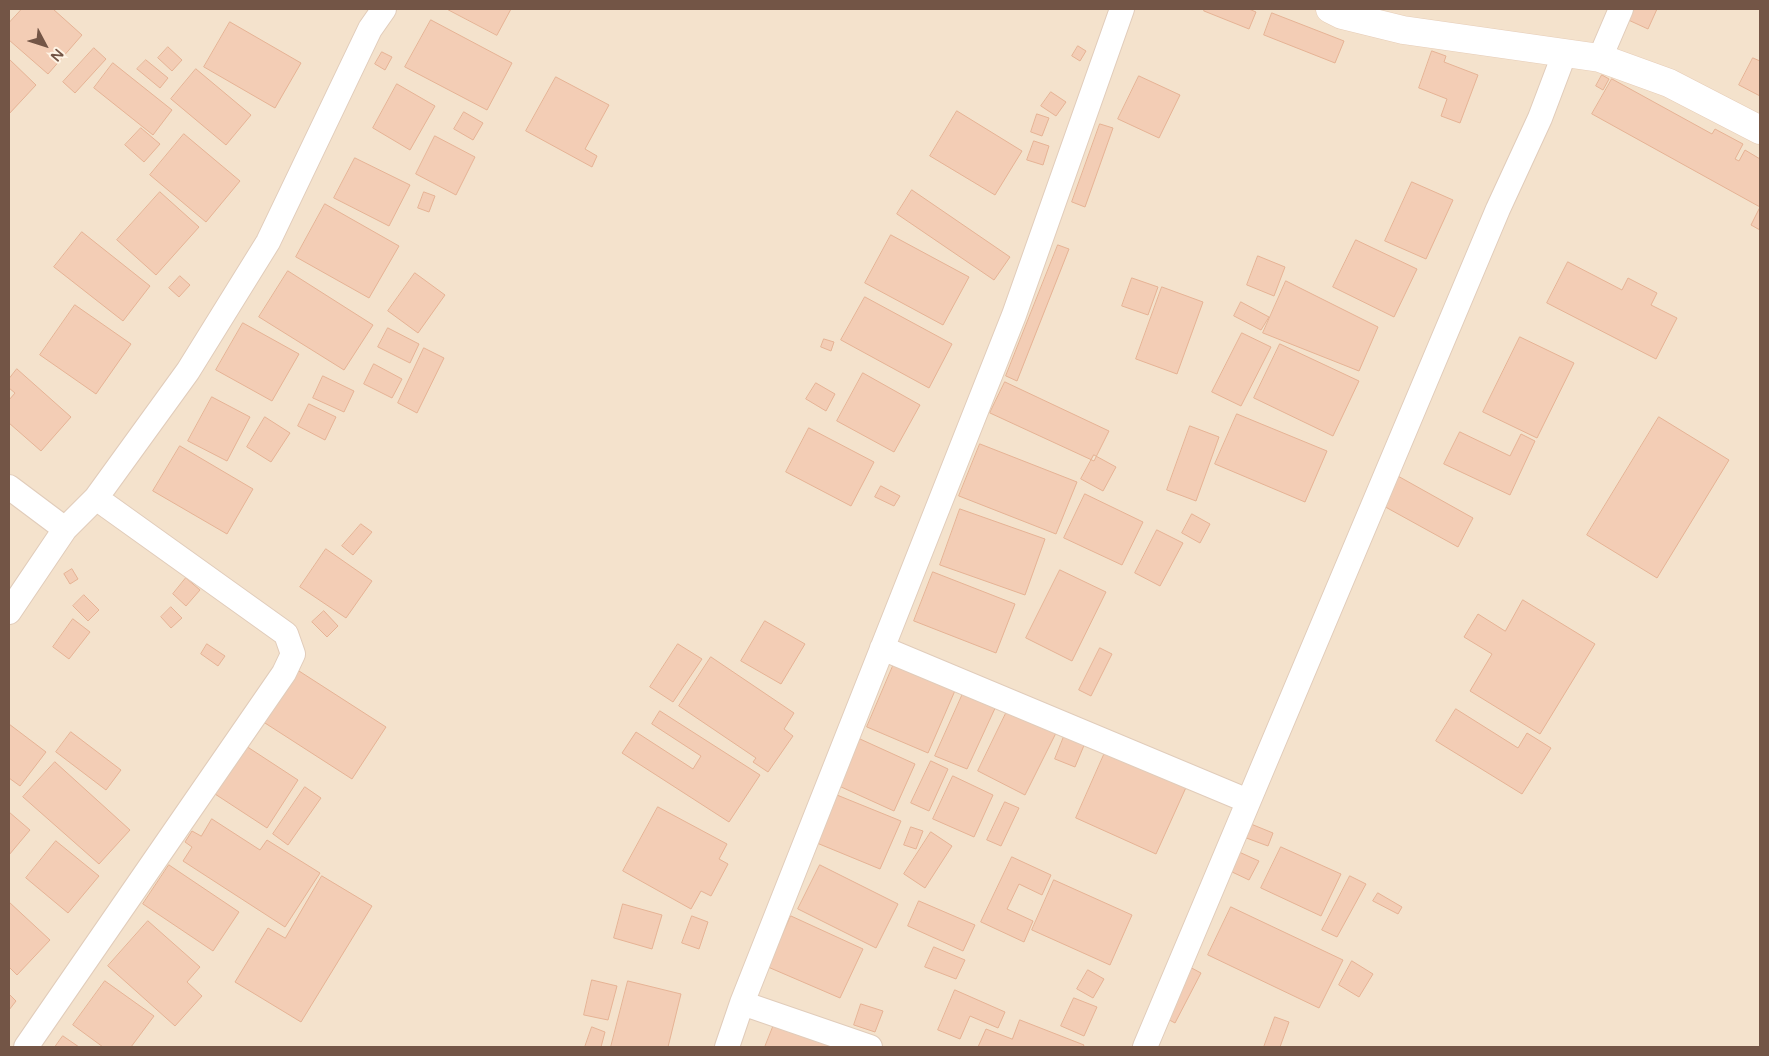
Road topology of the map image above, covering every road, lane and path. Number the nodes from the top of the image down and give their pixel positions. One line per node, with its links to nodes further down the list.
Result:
1 (384, 9): 9 (street)
2 (1122, 9): 12 (street)
3 (1330, 9): 5 (street)
4 (1621, 9): 6 (street)
5 (1565, 52): 6 (street); 13 (street)
6 (1600, 58): 7 (street)
7 (1760, 130)
8 (9, 487): 10 (street)
9 (96, 498): 10 (street); 15 (street)
10 (66, 529): 11 (street)
11 (9, 612)
12 (882, 648): 13 (street); 14 (street)
13 (1248, 801): 18 (street)
14 (742, 1003): 16 (street); 17 (street)
15 (26, 1047)
16 (727, 1047)
17 (870, 1047)
18 (1145, 1047)

